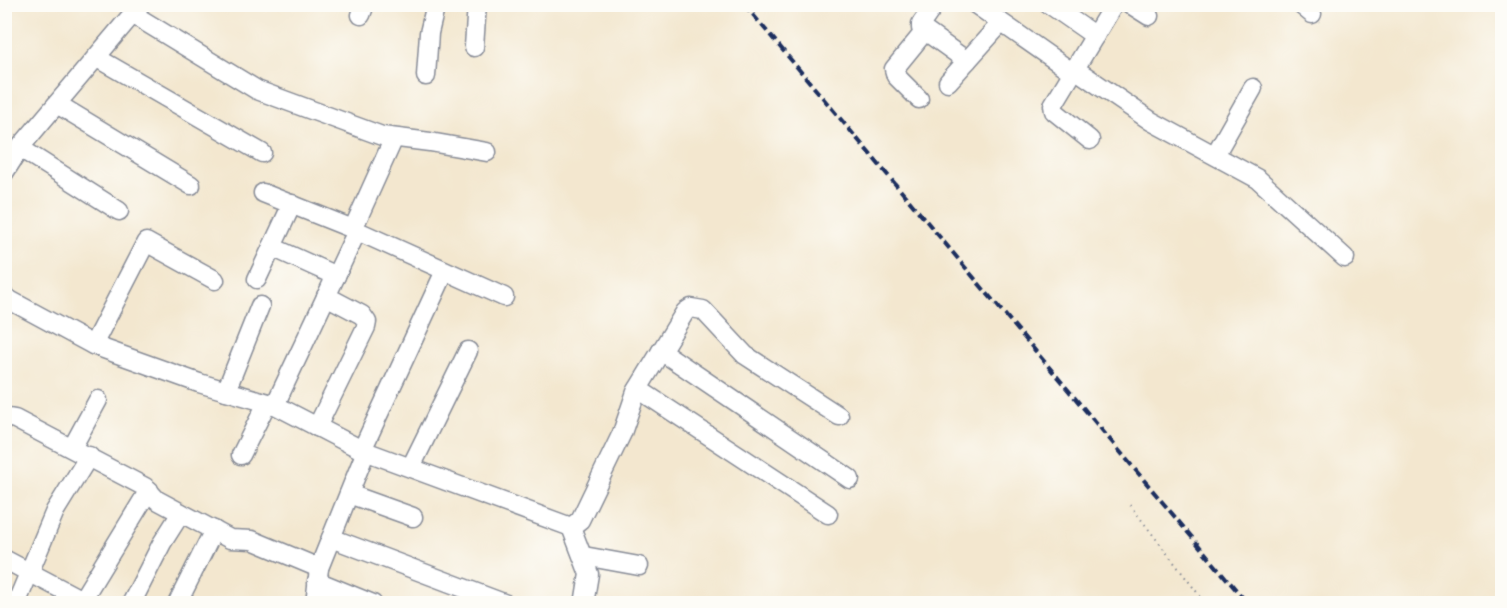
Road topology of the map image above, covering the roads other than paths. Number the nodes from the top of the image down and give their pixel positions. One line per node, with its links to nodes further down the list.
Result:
1 (436, 4): 17 (street)
2 (477, 4): 13 (street)
3 (935, 4): 11 (street)
4 (1049, 4): 12 (street)
5 (1114, 4): 12 (street)
6 (1130, 4): 9 (street)
7 (975, 5): 10 (street)
8 (138, 10): 14 (street); 22 (street)
9 (1149, 16)
10 (1001, 23): 15 (street); 16 (street)
11 (925, 31): 15 (street); 20 (street)
12 (1095, 36): 16 (street)
13 (474, 47)
14 (97, 58): 21 (street); 26 (street)
15 (967, 61): 18 (street)
16 (1074, 70): 23 (street); 27 (street)
17 (426, 76)
18 (948, 82)
19 (1252, 88): 27 (street)
20 (919, 99)
21 (57, 104): 24 (street); 29 (street)
22 (394, 138): 25 (street); 33 (street)
23 (1089, 140)
24 (20, 148): 28 (street); 32 (street)
25 (487, 152)
26 (262, 153)
27 (1215, 155): 35 (street)
28 (4, 173)
29 (191, 185)
30 (263, 193): 31 (street)
31 (292, 204): 33 (street); 34 (street)
32 (119, 211)
33 (355, 230): 36 (street); 37 (street)
34 (272, 247): 37 (street); 38 (street)
35 (1345, 258)
36 (445, 270): 42 (street); 55 (street)
37 (336, 276): 40 (street)
38 (257, 279)
39 (215, 280): 44 (street)
40 (326, 296): 50 (street); 53 (street)
41 (4, 297): 44 (street)
42 (504, 297)
43 (260, 306): 48 (street)
44 (93, 345): 48 (street)
45 (468, 351): 58 (street)
46 (661, 351): 47 (street); 51 (street); 59 (street)
47 (638, 389): 63 (street); 65 (street)
48 (226, 391): 50 (street)
49 (98, 400): 54 (street)
50 (271, 404): 53 (street); 56 (street)
51 (839, 416)
52 (4, 417): 54 (street)
53 (317, 427): 55 (street)
54 (72, 448): 57 (street)
55 (364, 450): 58 (street); 61 (street)
56 (241, 455)
57 (89, 456): 60 (street); 71 (street)
58 (411, 468): 65 (street)
59 (850, 479)
60 (149, 490): 62 (street); 71 (street)
61 (349, 494): 64 (street); 67 (street)
62 (181, 513): 66 (street); 74 (street)
63 (828, 514)
64 (413, 517)
65 (571, 527): 68 (street)
66 (214, 530): 72 (street); 75 (street)
67 (331, 538): 72 (street); 78 (street)
68 (584, 556): 70 (street); 79 (street)
69 (4, 559): 71 (street)
70 (639, 567)
71 (28, 573): 73 (street)
72 (318, 574): 76 (street); 77 (street)
73 (16, 603)
74 (131, 603)
75 (177, 603)
76 (315, 603)
77 (373, 603)
78 (506, 603)
79 (584, 603)

